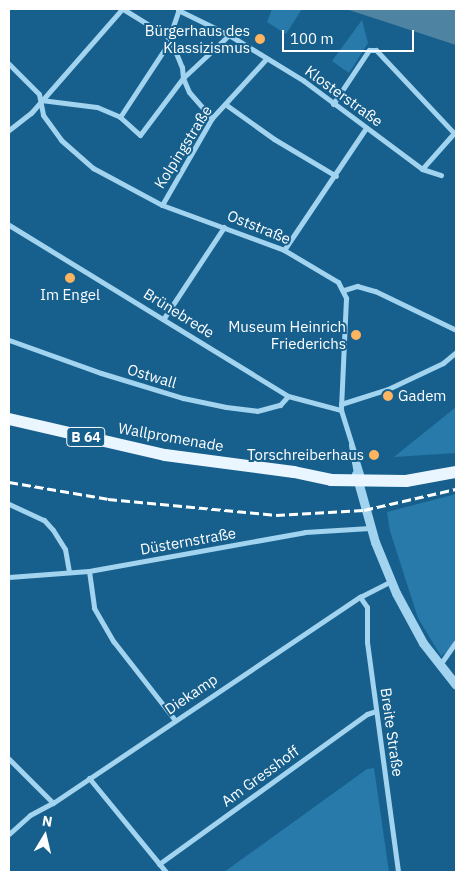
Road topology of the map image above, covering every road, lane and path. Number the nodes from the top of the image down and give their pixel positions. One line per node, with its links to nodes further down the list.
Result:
1 (122, 9): 4 (street); 8 (street)
2 (179, 9): 3 (street, Klosterstraße); 4 (street)
3 (229, 35): 5 (street, Klosterstraße); 7 (street)
4 (170, 38): 7 (street); 11 (street)
5 (266, 59): 9 (street, Kolpingstraße); 10 (street, Klosterstraße)
6 (9, 64): 8 (street)
7 (183, 78): 11 (street); 12 (street)
8 (41, 100): 11 (street); 14 (street); 18 (street, Oststraße)
9 (225, 104): 12 (street, Kolpingstraße); 17 (street)
10 (333, 104): 13 (street, Klosterstraße); 15 (street)
11 (120, 117)
12 (212, 118): 18 (street, Kolpingstraße)
13 (366, 128): 15 (street, Klosterstraße); 17 (street)
14 (9, 130)
15 (422, 169): 16 (street, Klosterstraße)
16 (441, 175)
17 (336, 176): 21 (street)
18 (162, 205): 20 (street, Oststraße)
19 (9, 225): 23 (street, Brünebrede)
20 (224, 227): 21 (street, Oststraße); 23 (street)
21 (284, 250): 22 (street, Oststraße)
22 (344, 290): 24 (street); 28 (street)
23 (164, 318): 27 (street, Brünebrede)
24 (456, 330)
25 (9, 340): 27 (street, Ostwall)
26 (456, 352): 28 (street)
27 (288, 396): 28 (street, Brünebrede)
28 (341, 407): 31 (street)
29 (9, 418): 31 (main road, Wallpromenade / B 64)
30 (456, 472): 31 (main road, B 64)
31 (359, 478): 33 (street); 34 (street)
32 (9, 504): 36 (street)
33 (370, 528): 34 (street); 35 (street, Düsternstraße)
34 (381, 554): 38 (street)
35 (89, 571): 36 (street, Düsternstraße); 44 (street)
36 (69, 572): 37 (street, Düsternstraße)
37 (9, 577)
38 (391, 581): 39 (street, Diekamp); 41 (street)
39 (360, 597): 43 (street, Breite Straße); 44 (street, Diekamp)
40 (456, 642): 41 (street)
41 (439, 666): 42 (street)
42 (456, 685)
43 (376, 711): 49 (street, Am Gresshoff); 51 (street, Breite Straße)
44 (175, 720): 46 (street, Diekamp)
45 (9, 759): 47 (street)
46 (89, 778): 47 (street, Diekamp); 49 (street)
47 (53, 803): 48 (street, Diekamp)
48 (9, 834)
49 (159, 864): 50 (street)
50 (166, 872)
51 (398, 872)

